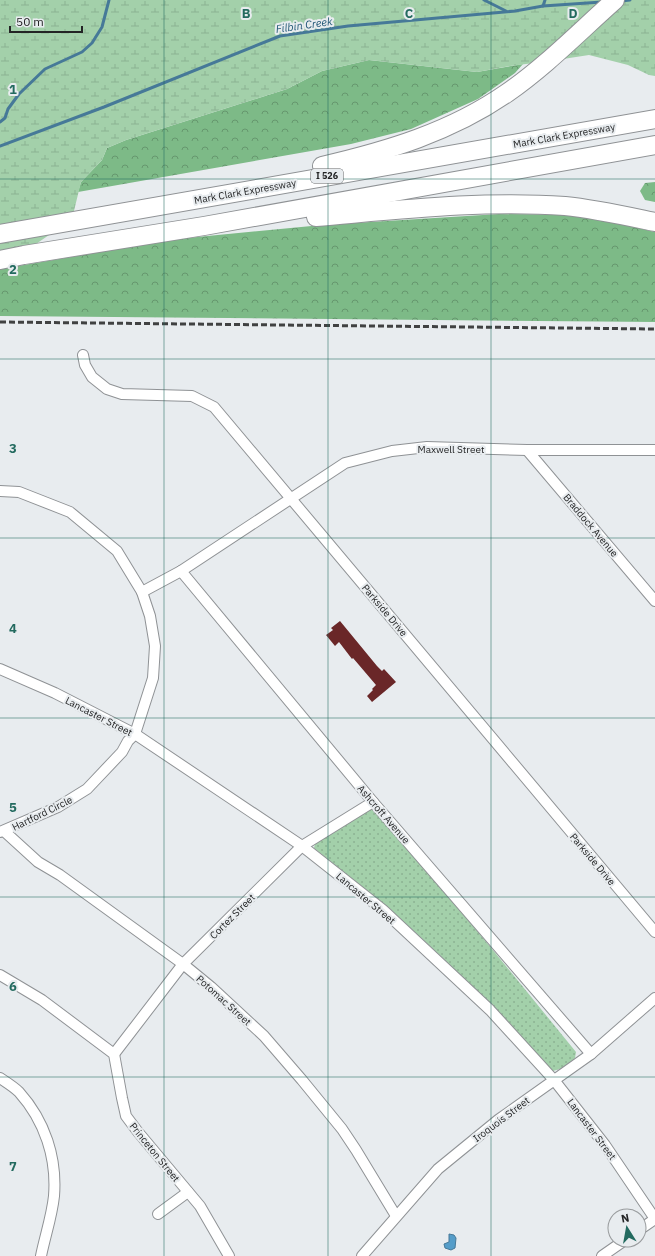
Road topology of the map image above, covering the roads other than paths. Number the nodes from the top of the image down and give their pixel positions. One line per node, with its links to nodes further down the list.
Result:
1 (615, 0): 4 (highway)
2 (655, 119): 4 (highway, Mark Clark Expressway / I 526)
3 (655, 145): 6 (highway)
4 (164, 205): 7 (highway, Mark Clark Expressway / I 526)
5 (655, 222): 6 (highway)
6 (204, 226): 8 (highway)
7 (0, 234)
8 (0, 260)
9 (83, 355): 13 (street, Parkside Drive)
10 (527, 450): 11 (street, Maxwell Street); 13 (street, Maxwell Street); 16 (street, Braddock Avenue)
11 (655, 450)
12 (0, 490): 15 (street, Hartford Circle)
13 (291, 498): 14 (street, Maxwell Street); 22 (street, Parkside Drive)
14 (181, 571): 15 (street, Maxwell Street); 19 (street, Ashcroft Avenue)
15 (142, 592): 18 (street, Hartford Circle)
16 (655, 601)
17 (0, 668): 18 (street, Lancaster Street)
18 (135, 734): 20 (street, Hartford Circle); 21 (street, Lancaster Street)
19 (373, 802): 21 (street, Cortez Street); 27 (street, Ashcroft Avenue)
20 (2, 832): 23 (street, Potomac Street)
21 (302, 846): 23 (street, Cortez Street); 29 (street, Lancaster Street)
22 (655, 932)
23 (183, 964): 26 (street, Cortez Street); 32 (street, Potomac Street)
24 (0, 975): 26 (street)
25 (655, 998): 27 (street, Iroquois Street)
26 (114, 1054): 30 (street, Princeton Street)
27 (591, 1054): 29 (street, Iroquois Street)
28 (0, 1078): 35 (street)
29 (554, 1080): 32 (street, Iroquois Street); 33 (street, Lancaster Street)
30 (188, 1192): 31 (street); 36 (street, Princeton Street)
31 (158, 1214)
32 (396, 1216): 37 (street, Iroquois Street)
33 (655, 1219)
34 (614, 1248): 38 (street)
35 (41, 1256)
36 (229, 1256)
37 (362, 1256)
38 (602, 1256)

